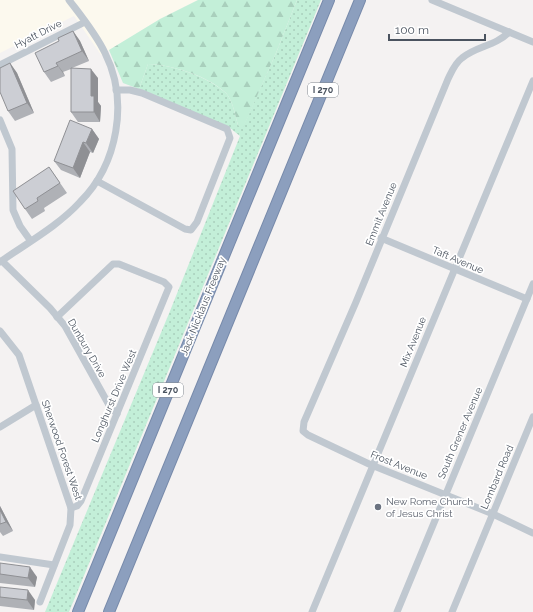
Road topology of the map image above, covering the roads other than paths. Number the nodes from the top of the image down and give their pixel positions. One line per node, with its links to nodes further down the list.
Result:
1 (69, 0): 5 (street)
2 (329, 0): 34 (highway, Jack Nicklaus Freeway / I 270)
3 (360, 0): 35 (highway, I 270)
4 (432, 0): 6 (street)
5 (85, 22): 8 (street, Hyatt Drive); 10 (street)
6 (509, 32): 7 (street); 13 (street, Emmit Avenue)
7 (533, 42)
8 (0, 65)
9 (533, 81): 16 (street, Mix Avenue)
10 (116, 90): 12 (street); 12 (street)
11 (0, 120): 14 (street)
12 (97, 181): 14 (street)
13 (381, 238): 16 (street, Taft Avenue); 25 (street, Emmit Avenue)
14 (30, 240): 15 (street)
15 (1, 261): 19 (street, Dunbury Drive)
16 (454, 270): 18 (street, Taft Avenue); 26 (street, Mix Avenue)
17 (533, 284): 18 (street, South Grener Avenue)
18 (527, 299): 27 (street, South Grener Avenue)
19 (57, 317): 22 (street, Dunbury Drive); 22 (street, Longhurst Drive West)
20 (0, 331): 21 (street, Sherwood Forest West)
21 (36, 404): 24 (street); 28 (street, Sherwood Forest West)
22 (117, 414): 28 (street, Longhurst Drive West)
23 (533, 417): 29 (street, Lombard Road)
24 (0, 426)
25 (303, 431): 26 (street, Frost Avenue)
26 (373, 465): 27 (street, Frost Avenue); 36 (street, Mix Avenue)
27 (445, 495): 29 (street, Frost Avenue); 37 (street, South Grener Avenue)
28 (71, 508): 32 (street, Sherwood Forest West)
29 (493, 514): 30 (street, Frost Avenue); 38 (street, Lombard Road)
30 (533, 532)
31 (0, 557): 32 (street)
32 (54, 565): 33 (street, Sherwood Forest West)
33 (40, 602)
34 (78, 612)
35 (109, 612)
36 (312, 612)
37 (398, 612)
38 (452, 612)

